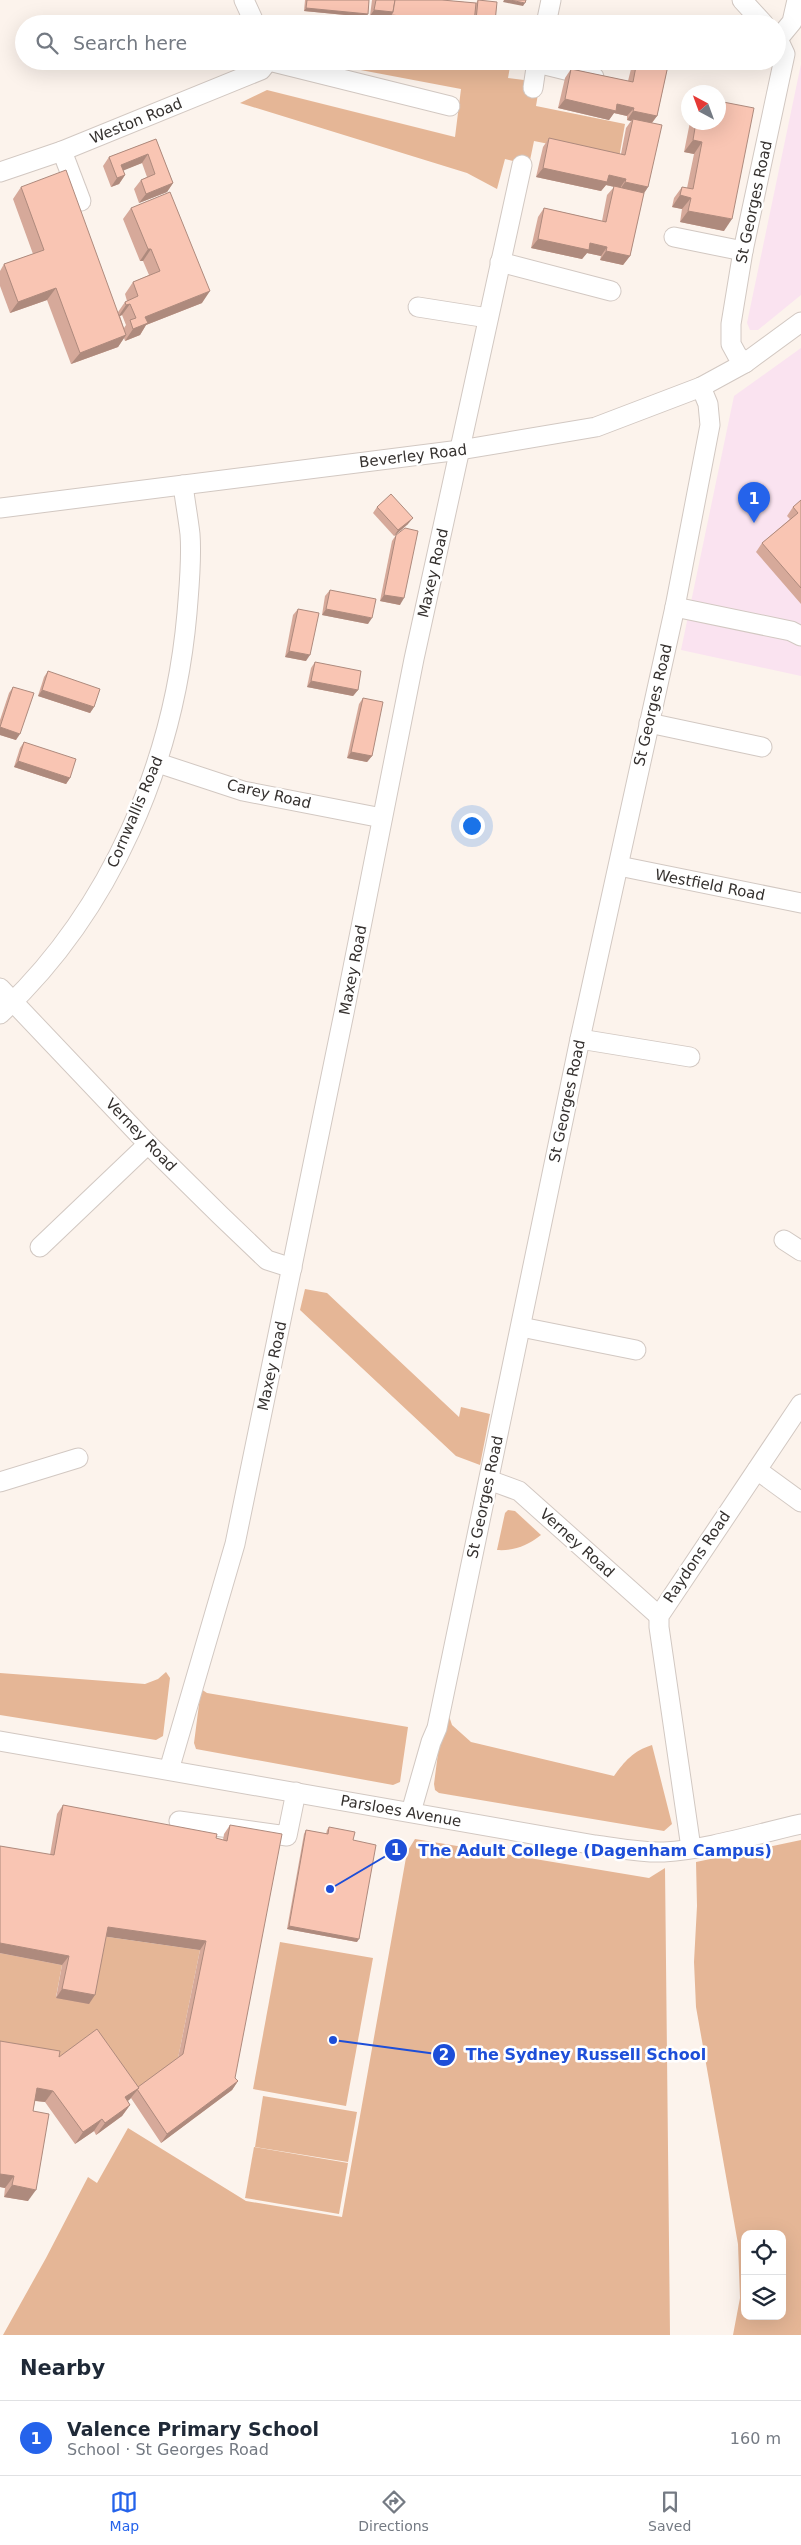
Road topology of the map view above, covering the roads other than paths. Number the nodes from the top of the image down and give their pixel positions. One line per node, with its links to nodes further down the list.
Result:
1 (244, 0): 5 (street)
2 (551, 0): 6 (street)
3 (742, 0): 7 (street)
4 (797, 0): 8 (street)
5 (251, 15)
6 (548, 15)
7 (756, 15)
8 (786, 29)
9 (261, 70): 17 (street, Weston Road)
10 (305, 70): 16 (street)
11 (535, 70): 15 (street)
12 (567, 70): 14 (street)
13 (783, 70): 22 (street, St Georges Road)
14 (609, 81)
15 (532, 88)
16 (450, 106)
17 (62, 151): 19 (street, Weston Road); 20 (street)
18 (522, 165): 23 (street, Maxey Road)
19 (0, 172)
20 (81, 201)
21 (674, 237): 22 (street)
22 (743, 251): 28 (street, St Georges Road)
23 (500, 262): 24 (street); 26 (street, Maxey Road)
24 (611, 291)
25 (418, 307): 26 (street)
26 (488, 318): 30 (street, Maxey Road)
27 (801, 322): 28 (street, Beverley Road)
28 (745, 363): 29 (street, Beverley Road)
29 (701, 387): 30 (street, Beverley Road); 33 (street, St Georges Road)
30 (460, 450): 31 (street, Beverley Road); 38 (street, Maxey Road)
31 (183, 485): 32 (street, Beverley Road); 37 (street, Cornwallis Road)
32 (0, 508)
33 (675, 607): 34 (street); 35 (street, St Georges Road)
34 (801, 636)
35 (649, 723): 36 (street); 39 (street, St Georges Road)
36 (762, 747)
37 (158, 763): 38 (street, Carey Road); 42 (street, Cornwallis Road)
38 (382, 818): 49 (street, Maxey Road)
39 (619, 866): 40 (street, Westfield Road); 43 (street, St Georges Road)
40 (801, 904)
41 (0, 988): 42 (street, Verney Road)
42 (7, 1008): 45 (street, Verney Road)
43 (580, 1039): 44 (street); 50 (street, St Georges Road)
44 (690, 1057)
45 (148, 1144): 47 (street); 49 (street, Verney Road)
46 (784, 1240): 48 (street)
47 (40, 1247)
48 (801, 1251)
49 (292, 1268): 60 (street, Maxey Road)
50 (521, 1327): 51 (street); 55 (street, St Georges Road)
51 (636, 1350)
52 (801, 1404): 54 (street, Raydons Road)
53 (78, 1458): 56 (street)
54 (757, 1470): 57 (street); 58 (street, Raydons Road)
55 (489, 1480): 58 (street, Verney Road); 62 (street, St Georges Road)
56 (0, 1482)
57 (801, 1502)
58 (659, 1616): 65 (street, Raydons Road)
59 (0, 1740): 60 (street, Parsloes Avenue)
60 (169, 1770): 61 (street, Parsloes Avenue)
61 (296, 1792): 62 (street, Parsloes Avenue); 63 (street)
62 (411, 1812): 65 (street, Parsloes Avenue)
63 (179, 1821)
64 (801, 1824): 65 (street, Parsloes Avenue)
65 (692, 1848)

